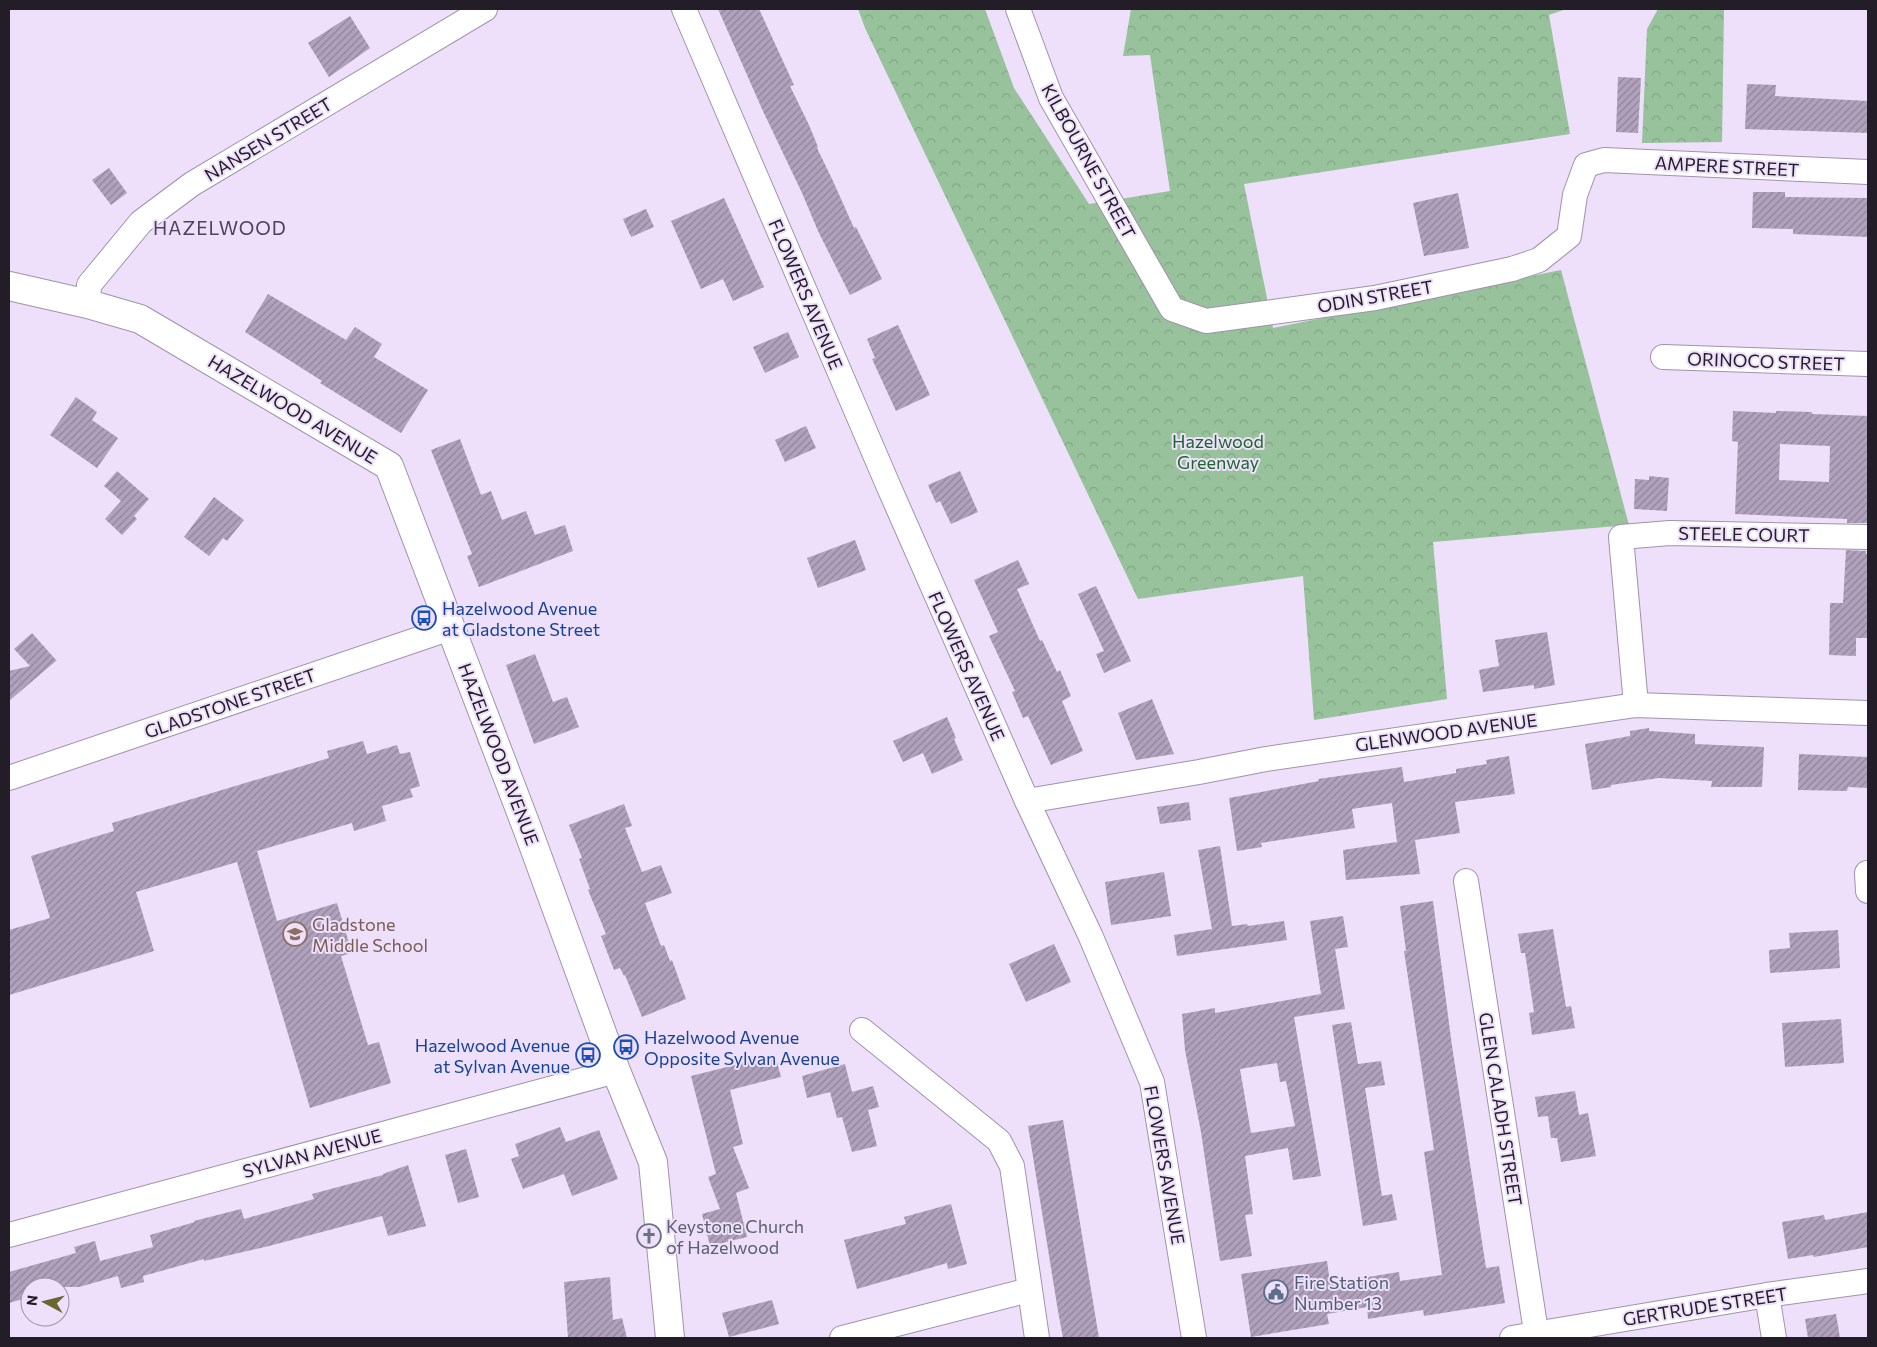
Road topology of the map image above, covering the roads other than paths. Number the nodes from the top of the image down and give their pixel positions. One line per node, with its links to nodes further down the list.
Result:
1 (485, 9): 7 (street, NANSEN STREET)
2 (684, 9): 16 (street, FLOWERS AVENUE)
3 (1018, 9): 8 (street, KILBOURNE STREET)
4 (1868, 172): 5 (street, AMPERE STREET)
5 (1569, 236): 8 (street, ODIN STREET)
6 (9, 286): 7 (main road, HAZELWOOD AVENUE)
7 (88, 304): 12 (main road, HAZELWOOD AVENUE)
8 (1172, 309)
9 (1663, 357): 10 (street, ORINOCO STREET)
10 (1868, 364)
11 (1868, 537): 13 (street, STEELE COURT)
12 (452, 628): 15 (street, GLADSTONE STREET); 19 (main road, HAZELWOOD AVENUE)
13 (1636, 705): 14 (street, GLENWOOD AVENUE); 16 (street, GLENWOOD AVENUE)
14 (1868, 713)
15 (9, 778)
16 (1027, 801): 28 (street, FLOWERS AVENUE)
17 (1466, 881): 24 (street, GLEN CALADH STREET)
18 (862, 1030): 22 (street)
19 (616, 1071): 20 (street, SYLVAN AVENUE); 25 (main road, HAZELWOOD AVENUE)
20 (9, 1235)
21 (1868, 1281): 23 (street, GERTRUDE STREET)
22 (1029, 1290): 26 (street); 27 (street)
23 (1767, 1295): 24 (street, GERTRUDE STREET); 30 (street)
24 (1537, 1336): 29 (street, GERTRUDE STREET)
25 (670, 1338)
26 (842, 1338)
27 (1037, 1338)
28 (1194, 1338)
29 (1512, 1338)
30 (1774, 1338)

